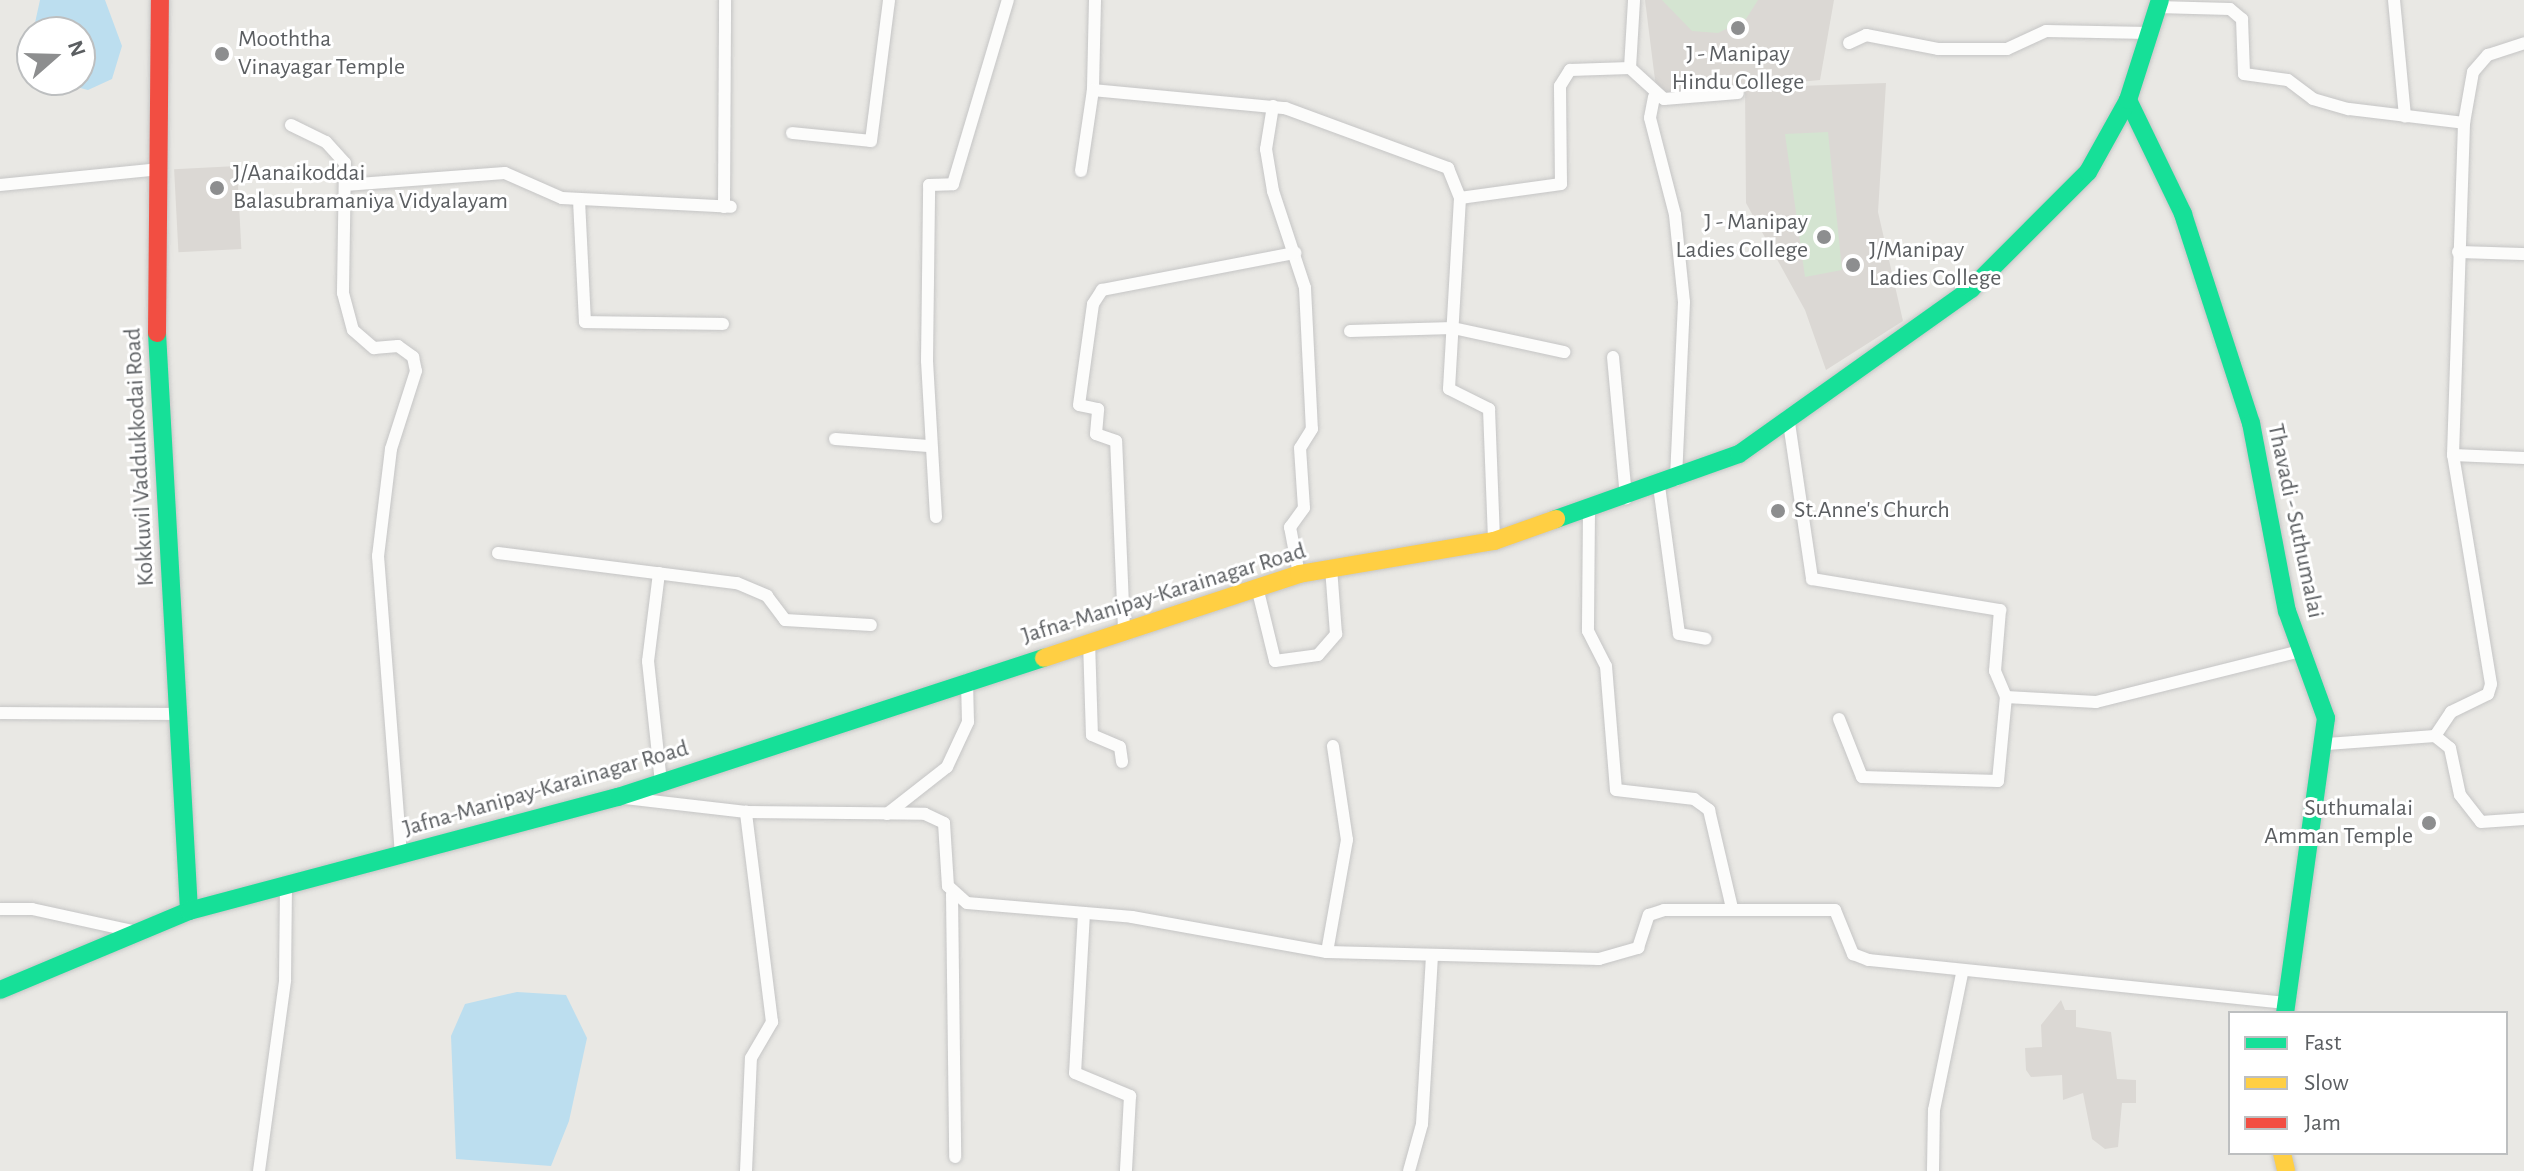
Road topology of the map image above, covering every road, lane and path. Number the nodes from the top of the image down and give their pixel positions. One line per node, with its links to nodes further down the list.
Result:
1 (160, 0): 22 (main road, Kokkuvil Vaddukkodai Road)
2 (725, 0): 27 (street)
3 (889, 0): 21 (street)
4 (1008, 0): 38 (street)
5 (1095, 0): 13 (street)
6 (1634, 0): 12 (street)
7 (2394, 0): 18 (street)
8 (2158, 4): 9 (main road, Jafna-Manipay-Karainagar Road); 18 (street)
9 (2149, 33): 10 (street); 16 (main road, Jafna-Manipay-Karainagar Road)
10 (1849, 43)
11 (2524, 43): 19 (street)
12 (1630, 68): 15 (street); 26 (street)
13 (1093, 90): 17 (street); 23 (street)
14 (1738, 93): 15 (street)
15 (1654, 97): 41 (street)
16 (2128, 100): 36 (main road, Jafna-Manipay-Karainagar Road); 55 (main road, Thavadi - Suthumalai)
17 (1273, 106): 26 (street); 29 (street)
18 (2405, 116): 19 (street)
19 (2464, 123): 28 (street)
20 (291, 125): 25 (street)
21 (792, 133)
22 (160, 169): 24 (street); 59 (main road, Kokkuvil Vaddukkodai Road)
23 (1081, 171)
24 (0, 185)
25 (345, 185): 27 (street); 70 (street)
26 (1460, 198): 32 (street)
27 (579, 200): 31 (street)
28 (2458, 252): 30 (street); 39 (street)
29 (1295, 253): 49 (street); 52 (street)
30 (2524, 254)
31 (723, 324)
32 (1453, 328): 33 (street); 34 (street); 45 (street)
33 (1350, 331)
34 (1564, 352)
35 (1613, 357): 42 (street)
36 (1788, 416): 41 (main road, Jafna-Manipay-Karainagar Road); 57 (street)
37 (835, 439): 38 (street)
38 (929, 446): 44 (street)
39 (2453, 455): 40 (street); 61 (street)
40 (2524, 458)
41 (1667, 483): 42 (main road, Jafna-Manipay-Karainagar Road); 53 (street)
42 (1626, 498): 43 (main road, Jafna-Manipay-Karainagar Road)
43 (1589, 510): 45 (main road, Jafna-Manipay-Karainagar Road); 73 (street)
44 (936, 517)
45 (1494, 541): 47 (main road, Jafna-Manipay-Karainagar Road)
46 (498, 553): 48 (street)
47 (1331, 568): 49 (main road, Jafna-Manipay-Karainagar Road); 50 (street)
48 (659, 573): 51 (street); 65 (street)
49 (1299, 574): 50 (main road, Jafna-Manipay-Karainagar Road)
50 (1257, 587): 52 (main road, Jafna-Manipay-Karainagar Road)
51 (871, 625)
52 (1124, 629): 54 (main road, Jafna-Manipay-Karainagar Road)
53 (1706, 639)
54 (1089, 641): 56 (main road, Jafna-Manipay-Karainagar Road); 64 (street)
55 (2300, 651): 57 (street); 62 (main road, Thavadi - Suthumalai)
56 (967, 680): 65 (main road, Jafna-Manipay-Karainagar Road); 68 (street)
57 (2006, 697): 60 (street)
58 (0, 713): 59 (street)
59 (178, 714): 75 (main road, Kokkuvil Vaddukkodai Road)
60 (1839, 719)
61 (2435, 736): 62 (street); 69 (street)
62 (2327, 744): 82 (main road, Thavadi - Suthumalai)
63 (1333, 746): 78 (street)
64 (1122, 762)
65 (661, 783): 66 (main road, Jafna-Manipay-Karainagar Road)
66 (618, 797): 67 (street); 70 (main road, Jafna-Manipay-Karainagar Road)
67 (746, 812): 68 (street); 85 (street)
68 (885, 816): 72 (street)
69 (2524, 819)
70 (401, 856): 71 (main road, Jafna-Manipay-Karainagar Road)
71 (286, 886): 75 (main road, Jafna-Manipay-Karainagar Road); 84 (street)
72 (952, 894): 76 (street); 83 (street)
73 (1732, 908): 79 (street); 80 (street)
74 (0, 909): 77 (street)
75 (189, 911): 77 (main road, Jafna-Manipay-Karainagar Road)
76 (1084, 913): 78 (street); 86 (street)
77 (137, 932): 81 (main road, Jafna-Manipay-Karainagar Road)
78 (1327, 952): 79 (street)
79 (1432, 956): 87 (street)
80 (1962, 974): 82 (street); 88 (street)
81 (0, 990)
82 (2285, 1008)
83 (955, 1157)
84 (259, 1171)
85 (746, 1171)
86 (1126, 1171)
87 (1409, 1171)
88 (1933, 1171)

